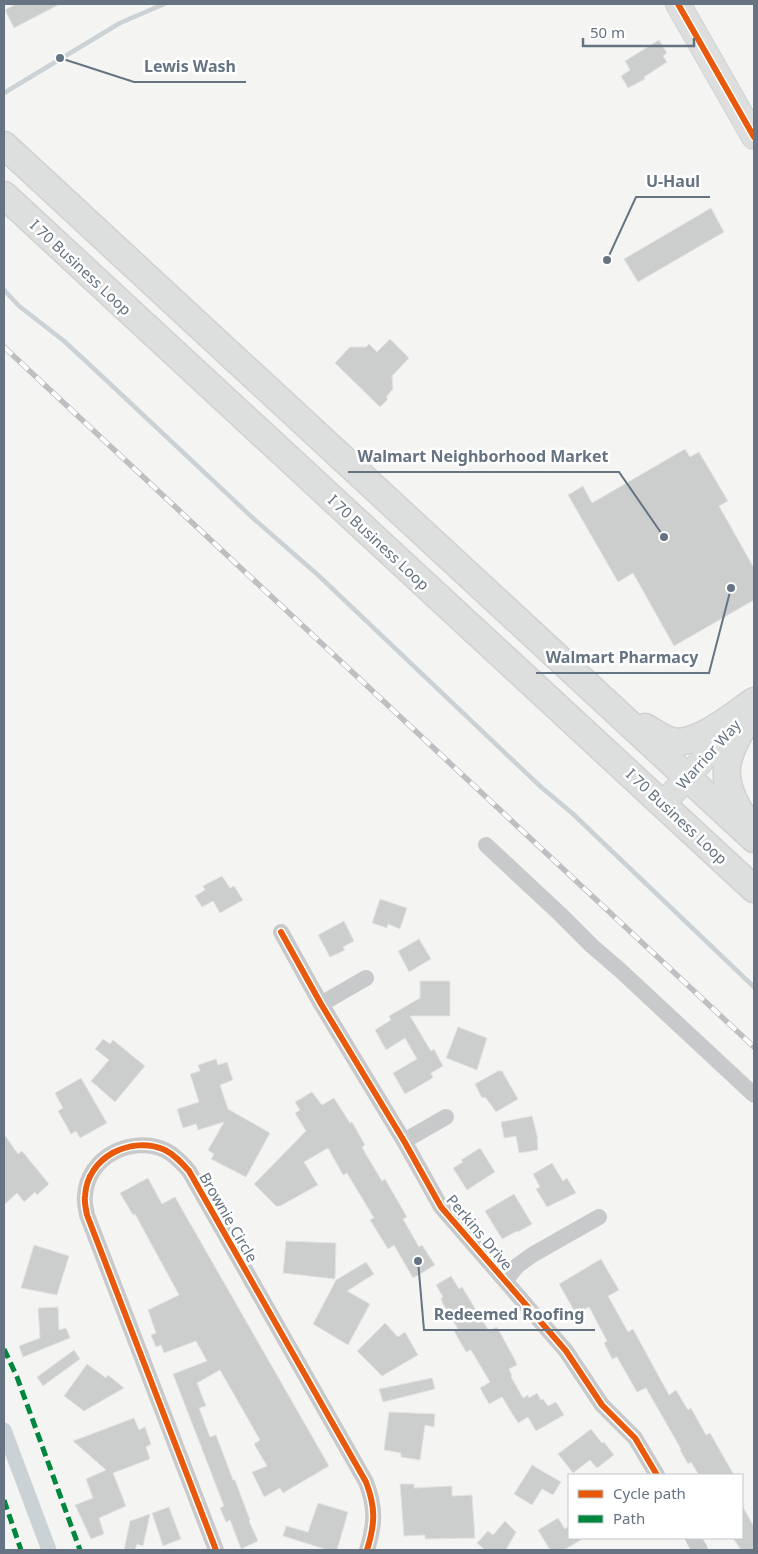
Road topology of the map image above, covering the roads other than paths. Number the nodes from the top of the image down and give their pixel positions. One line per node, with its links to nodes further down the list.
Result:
1 (678, 4): 2 (main road)
2 (754, 137)
3 (4, 145): 5 (main road)
4 (4, 195): 9 (main road, I 70 Business Loop)
5 (572, 670): 6 (main road); 8 (main road)
6 (754, 702): 8 (main road, Warrior Way)
7 (754, 709): 10 (main road)
8 (687, 777): 9 (main road, Warrior Way); 11 (main road)
9 (663, 804): 13 (main road, I 70 Business Loop)
10 (754, 831)
11 (754, 839)
12 (486, 845): 17 (street)
13 (754, 889)
14 (281, 932): 16 (street, Perkins Drive)
15 (366, 978): 16 (street)
16 (321, 1004): 19 (street, Perkins Drive)
17 (754, 1095)
18 (446, 1116): 19 (street)
19 (404, 1141): 21 (street, Perkins Drive)
20 (598, 1217): 21 (street)
21 (504, 1281): 22 (street, Perkins Drive)
22 (656, 1474)
23 (693, 1539): 26 (street)
24 (370, 1549): 25 (street, Brownie Circle)
25 (216, 1550)
26 (700, 1550)

